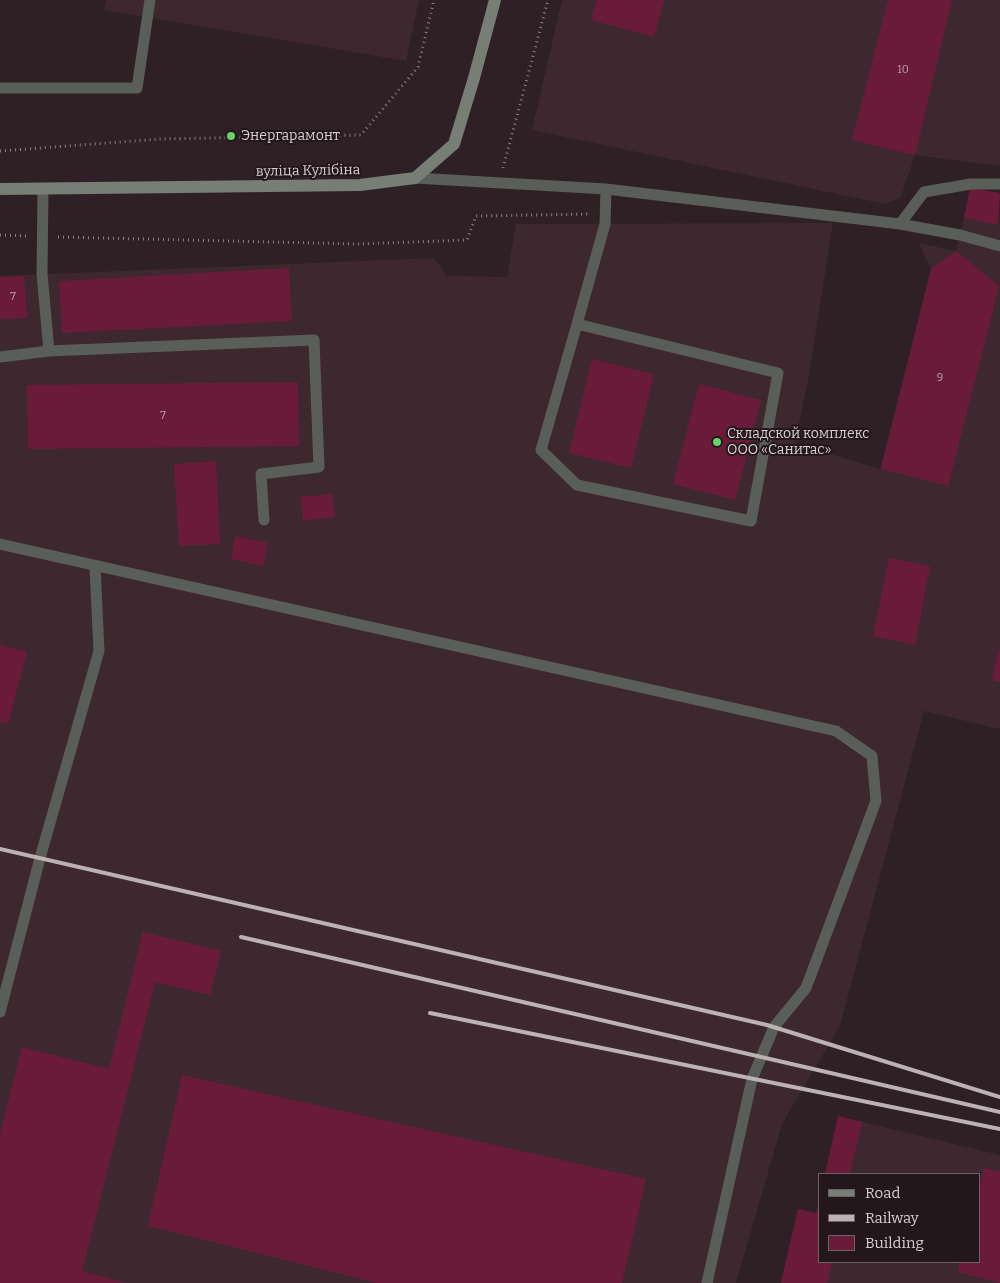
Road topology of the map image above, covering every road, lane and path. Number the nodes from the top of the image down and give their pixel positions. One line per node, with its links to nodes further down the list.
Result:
1 (150, 0): 5 (lane)
2 (434, 0): 6 (path)
3 (495, 0): 7 (main road)
4 (548, 0): 8 (path)
5 (0, 88)
6 (0, 151)
7 (415, 178): 8 (lane); 12 (main road, вуліца Кулібіна)
8 (499, 183): 11 (lane)
9 (1000, 184): 14 (lane)
10 (0, 189): 12 (main road, вуліца Кулібіна)
11 (606, 189): 13 (lane); 14 (lane)
12 (43, 190): 16 (lane)
13 (604, 213): 16 (path); 18 (lane)
14 (900, 224): 17 (lane)
15 (0, 234): 16 (path)
16 (43, 236): 19 (lane)
17 (1000, 246)
18 (577, 324): 18 (lane)
19 (49, 351): 20 (lane); 21 (lane)
20 (0, 357)
21 (264, 520)
22 (0, 544): 23 (lane)
23 (95, 567): 24 (lane); 25 (lane)
24 (0, 1012)
25 (706, 1283)

